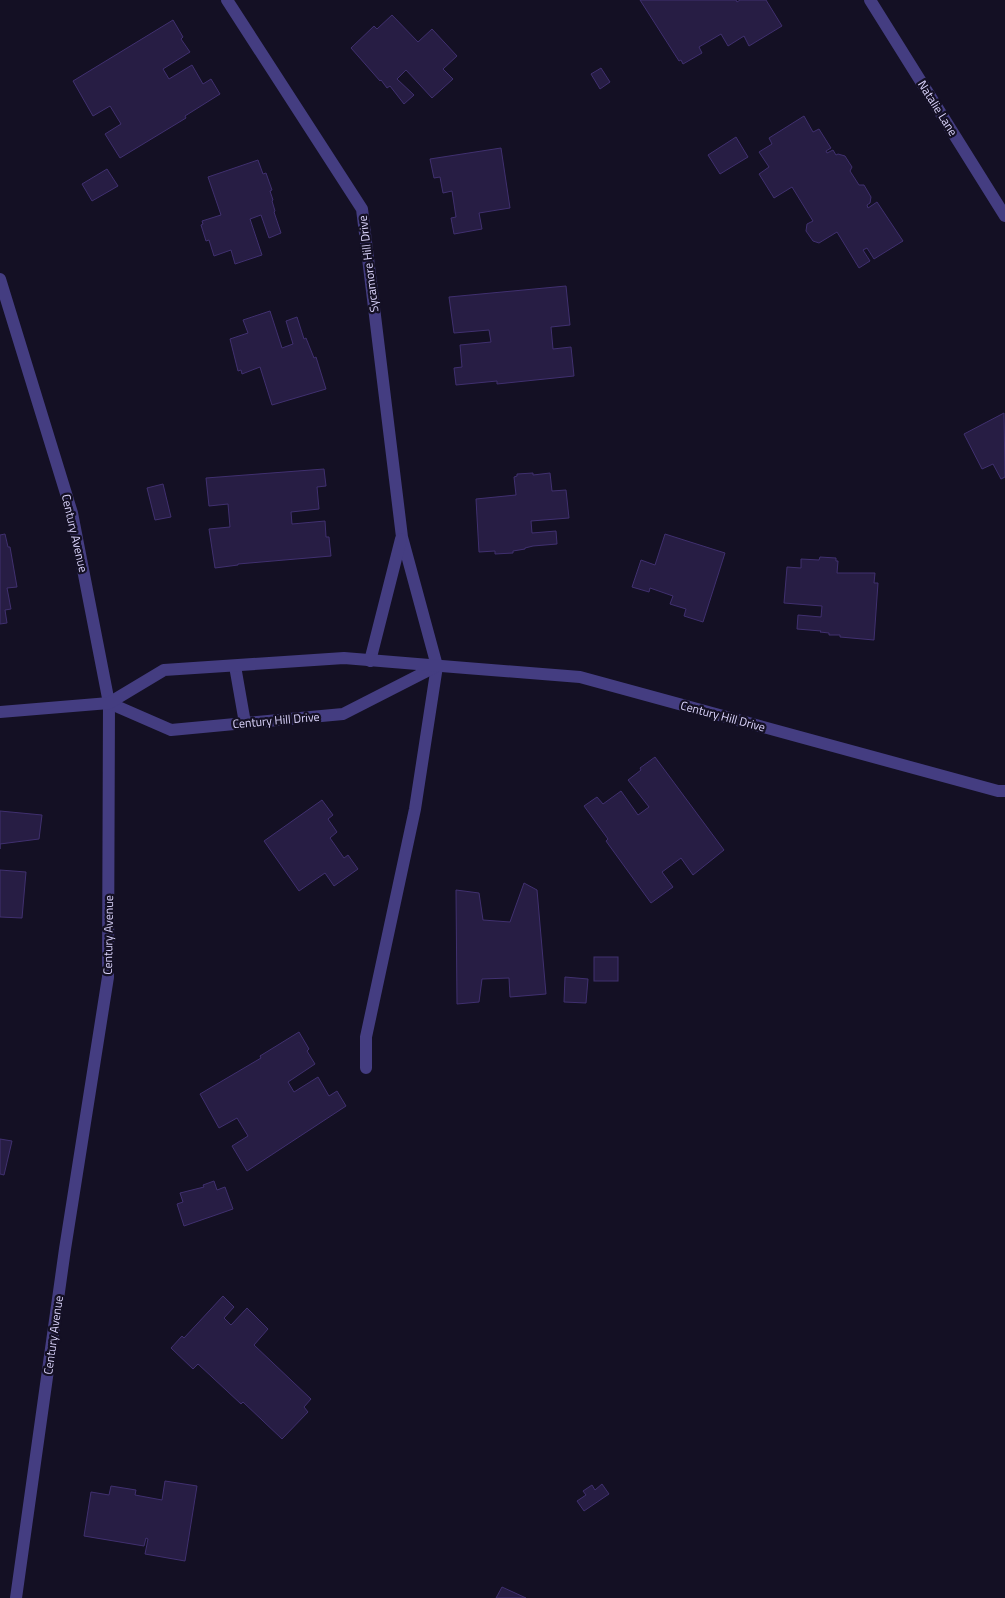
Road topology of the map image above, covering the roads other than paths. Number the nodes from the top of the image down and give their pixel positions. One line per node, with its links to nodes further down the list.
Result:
1 (227, 0): 5 (street, Sycamore Hill Drive)
2 (870, 0): 3 (street, Natalie Lane)
3 (1005, 216)
4 (0, 279): 9 (street, Century Avenue)
5 (402, 537): 6 (street); 8 (street)
6 (370, 661): 7 (street, Century Hill Drive); 8 (street, Century Hill Drive)
7 (236, 666): 9 (street, Century Hill Drive); 11 (street)
8 (438, 666): 11 (street, Century Hill Drive); 12 (street, Century Hill Drive); 13 (street)
9 (109, 702): 10 (street, Century Hill Drive); 11 (street, Century Hill Drive); 14 (street, Century Avenue)
10 (0, 712)
11 (245, 723)
12 (1005, 791)
13 (366, 1068)
14 (16, 1598)

